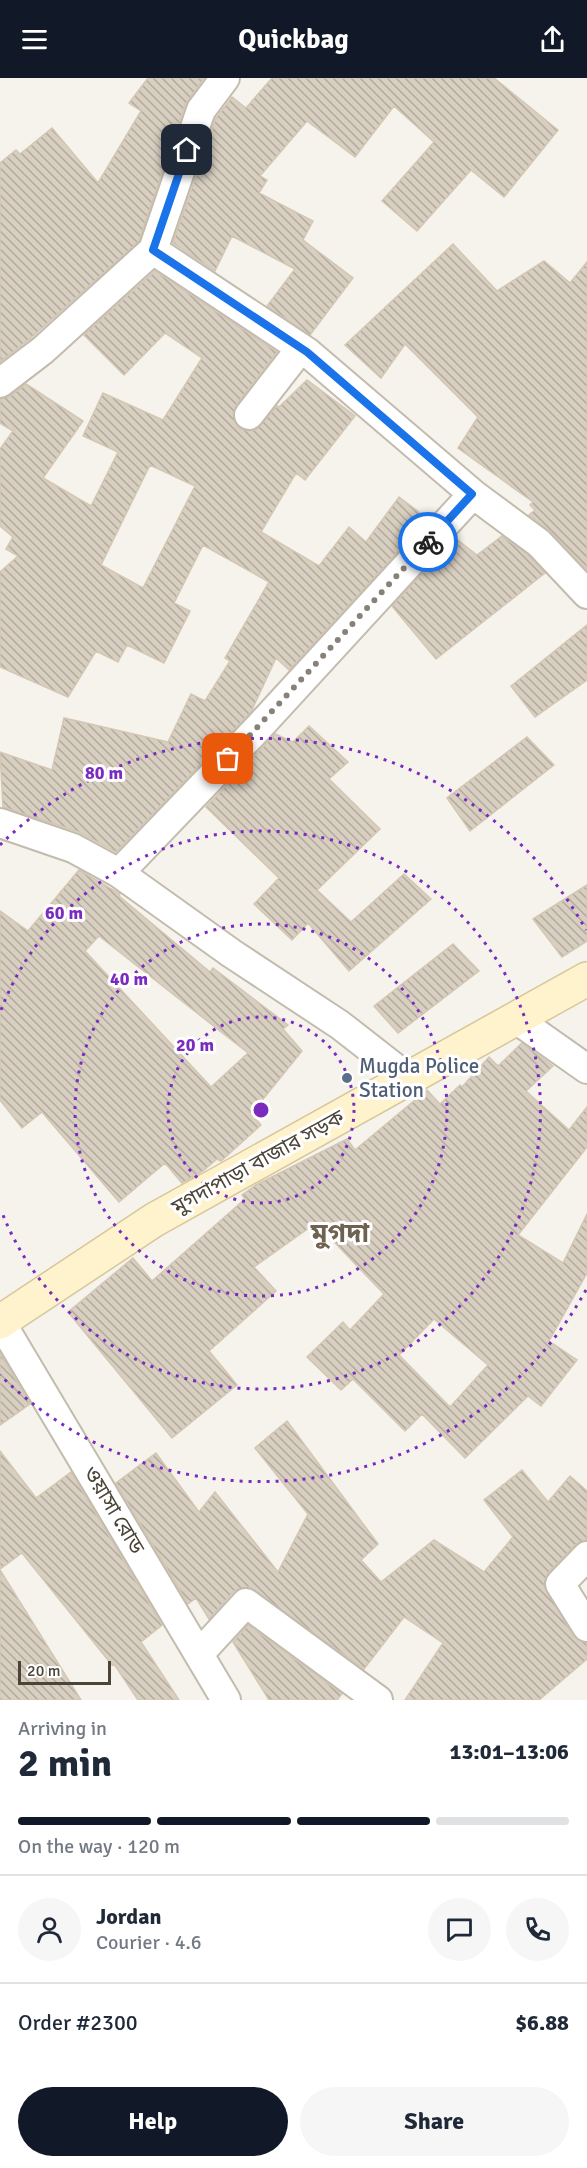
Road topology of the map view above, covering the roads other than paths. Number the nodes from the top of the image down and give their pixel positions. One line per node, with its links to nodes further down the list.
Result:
1 (225, 78): 2 (street)
2 (153, 250): 3 (street); 4 (street)
3 (301, 348): 5 (street); 6 (street)
4 (0, 383)
5 (249, 415)
6 (472, 494): 7 (street); 9 (street)
7 (587, 594)
8 (0, 823): 9 (street)
9 (119, 873): 13 (street)
10 (587, 978): 11 (street, মুগদাপাড়া বাজার সড়ক)
11 (516, 1019): 12 (street); 13 (street, মুগদাপাড়া বাজার সড়ক)
12 (587, 1069)
13 (408, 1078): 14 (street, মুগদাপাড়া বাজার সড়ক)
14 (0, 1322): 17 (street, ওয়াসা রোড)
15 (587, 1556): 16 (street)
16 (587, 1628)
17 (200, 1653): 18 (street, ওয়াসা রোড); 19 (street)
18 (226, 1700)
19 (378, 1700)

